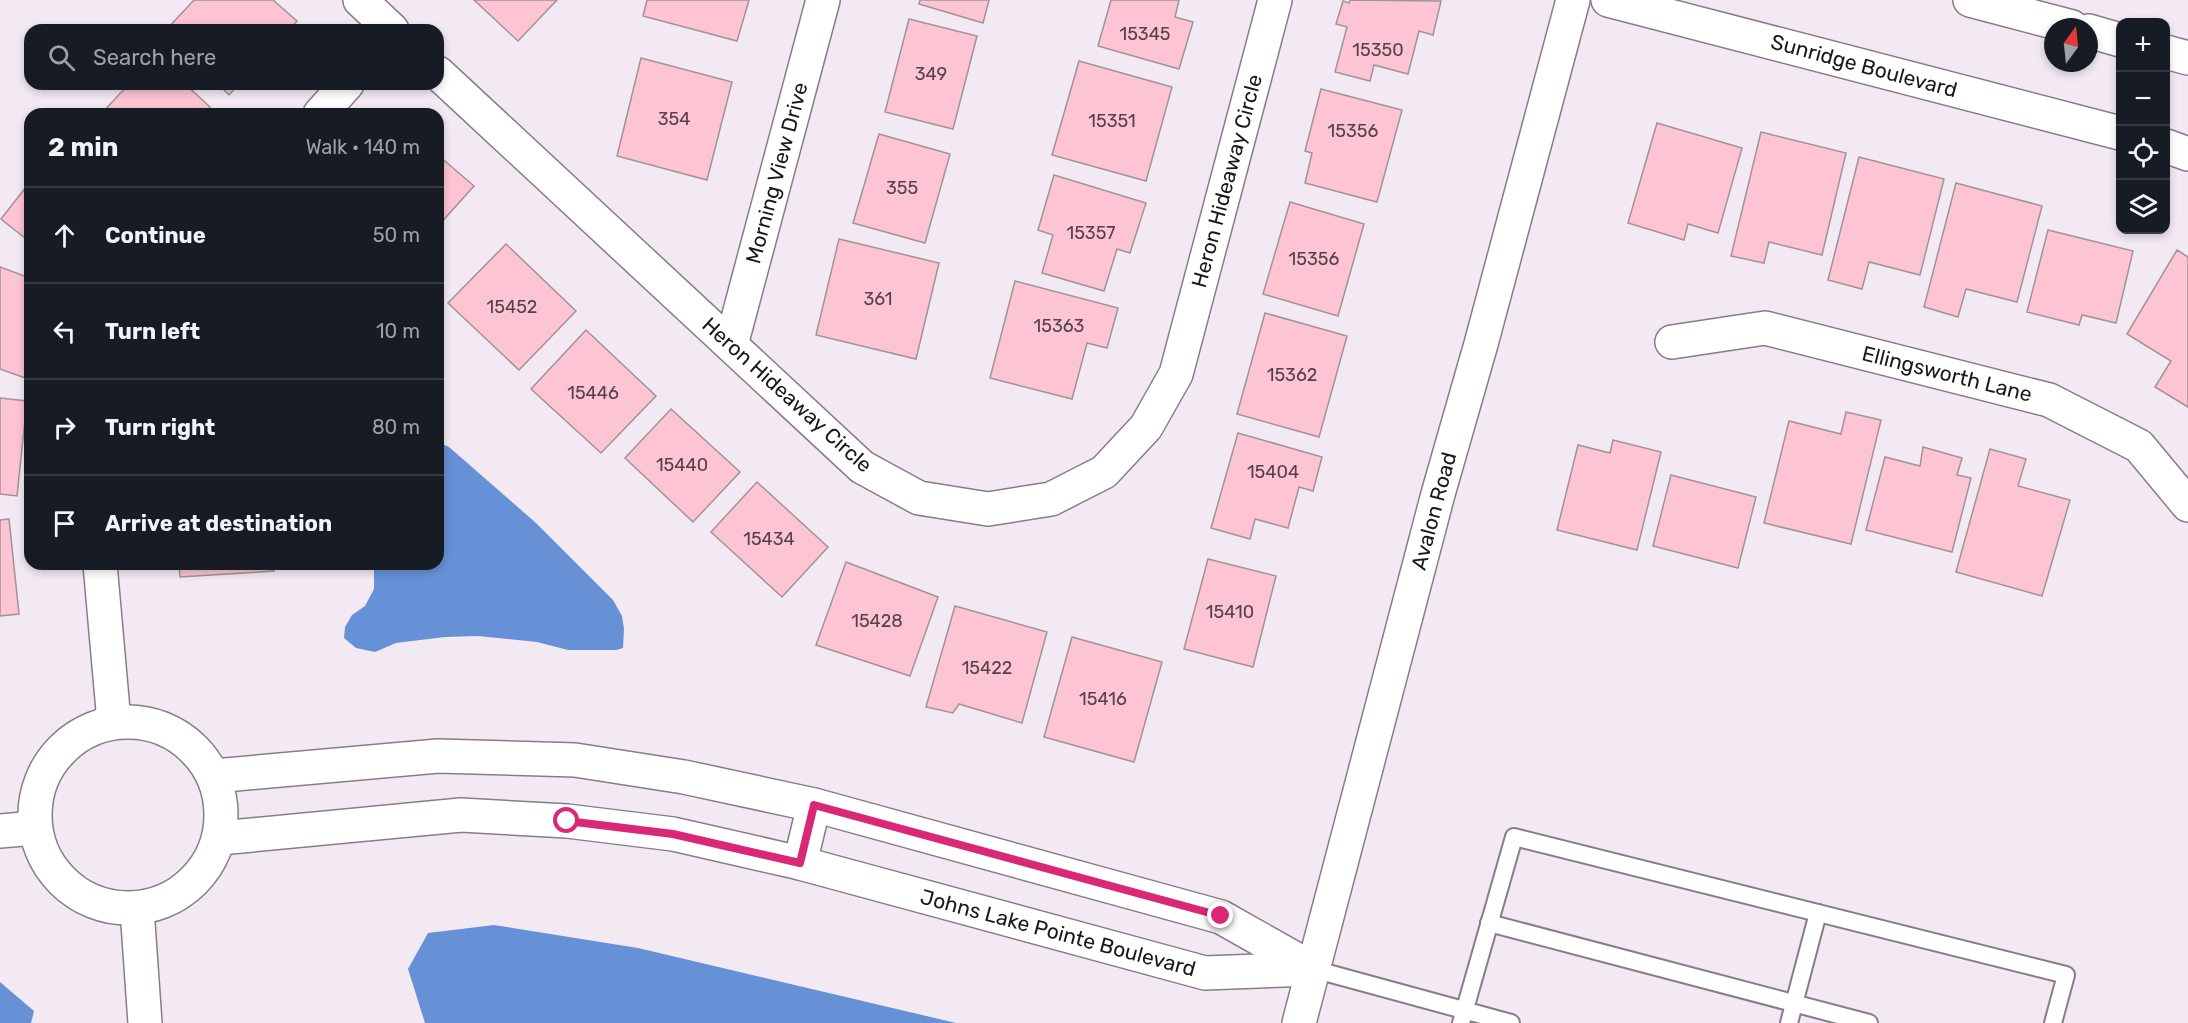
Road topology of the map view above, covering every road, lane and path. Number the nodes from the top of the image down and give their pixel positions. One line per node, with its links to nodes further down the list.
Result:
1 (360, 0): 8 (street)
2 (822, 0): 20 (street, Morning View Drive)
3 (1275, 0): 20 (street, Heron Hideaway Circle)
4 (1573, 0): 33 (street, Avalon Road)
5 (1608, 0): 16 (street, Sunridge Boulevard)
6 (1970, 0): 7 (street)
7 (2044, 20)
8 (386, 24)
9 (2098, 34): 10 (street)
10 (2116, 39)
11 (2170, 53): 12 (street)
12 (2188, 58)
13 (444, 79): 20 (street, Heron Hideaway Circle)
14 (342, 90): 15 (street)
15 (325, 108)
16 (2116, 132)
17 (2170, 147): 18 (street)
18 (2188, 154)
19 (1672, 342): 21 (street, Ellingsworth Lane)
20 (731, 345)
21 (2188, 505)
22 (101, 570): 23 (street)
23 (114, 722): 24 (street); 26 (street)
24 (214, 776): 25 (street); 28 (street)
25 (814, 805): 29 (street); 33 (street)
26 (34, 828): 27 (street); 30 (street)
27 (0, 831)
28 (220, 838): 29 (street, Johns Lake Pointe Boulevard); 30 (street)
29 (800, 863): 33 (street, Johns Lake Pointe Boulevard)
30 (137, 909): 36 (street)
31 (1818, 913): 32 (lane); 34 (lane); 41 (lane)
32 (1489, 923): 34 (lane); 35 (lane)
33 (1313, 969): 35 (lane); 37 (street, Avalon Road)
34 (1794, 1003): 39 (lane); 40 (lane)
35 (1463, 1017): 38 (lane)
36 (145, 1023)
37 (1299, 1023)
38 (1511, 1023)
39 (1788, 1023)
40 (1869, 1023)
41 (2053, 1023)

